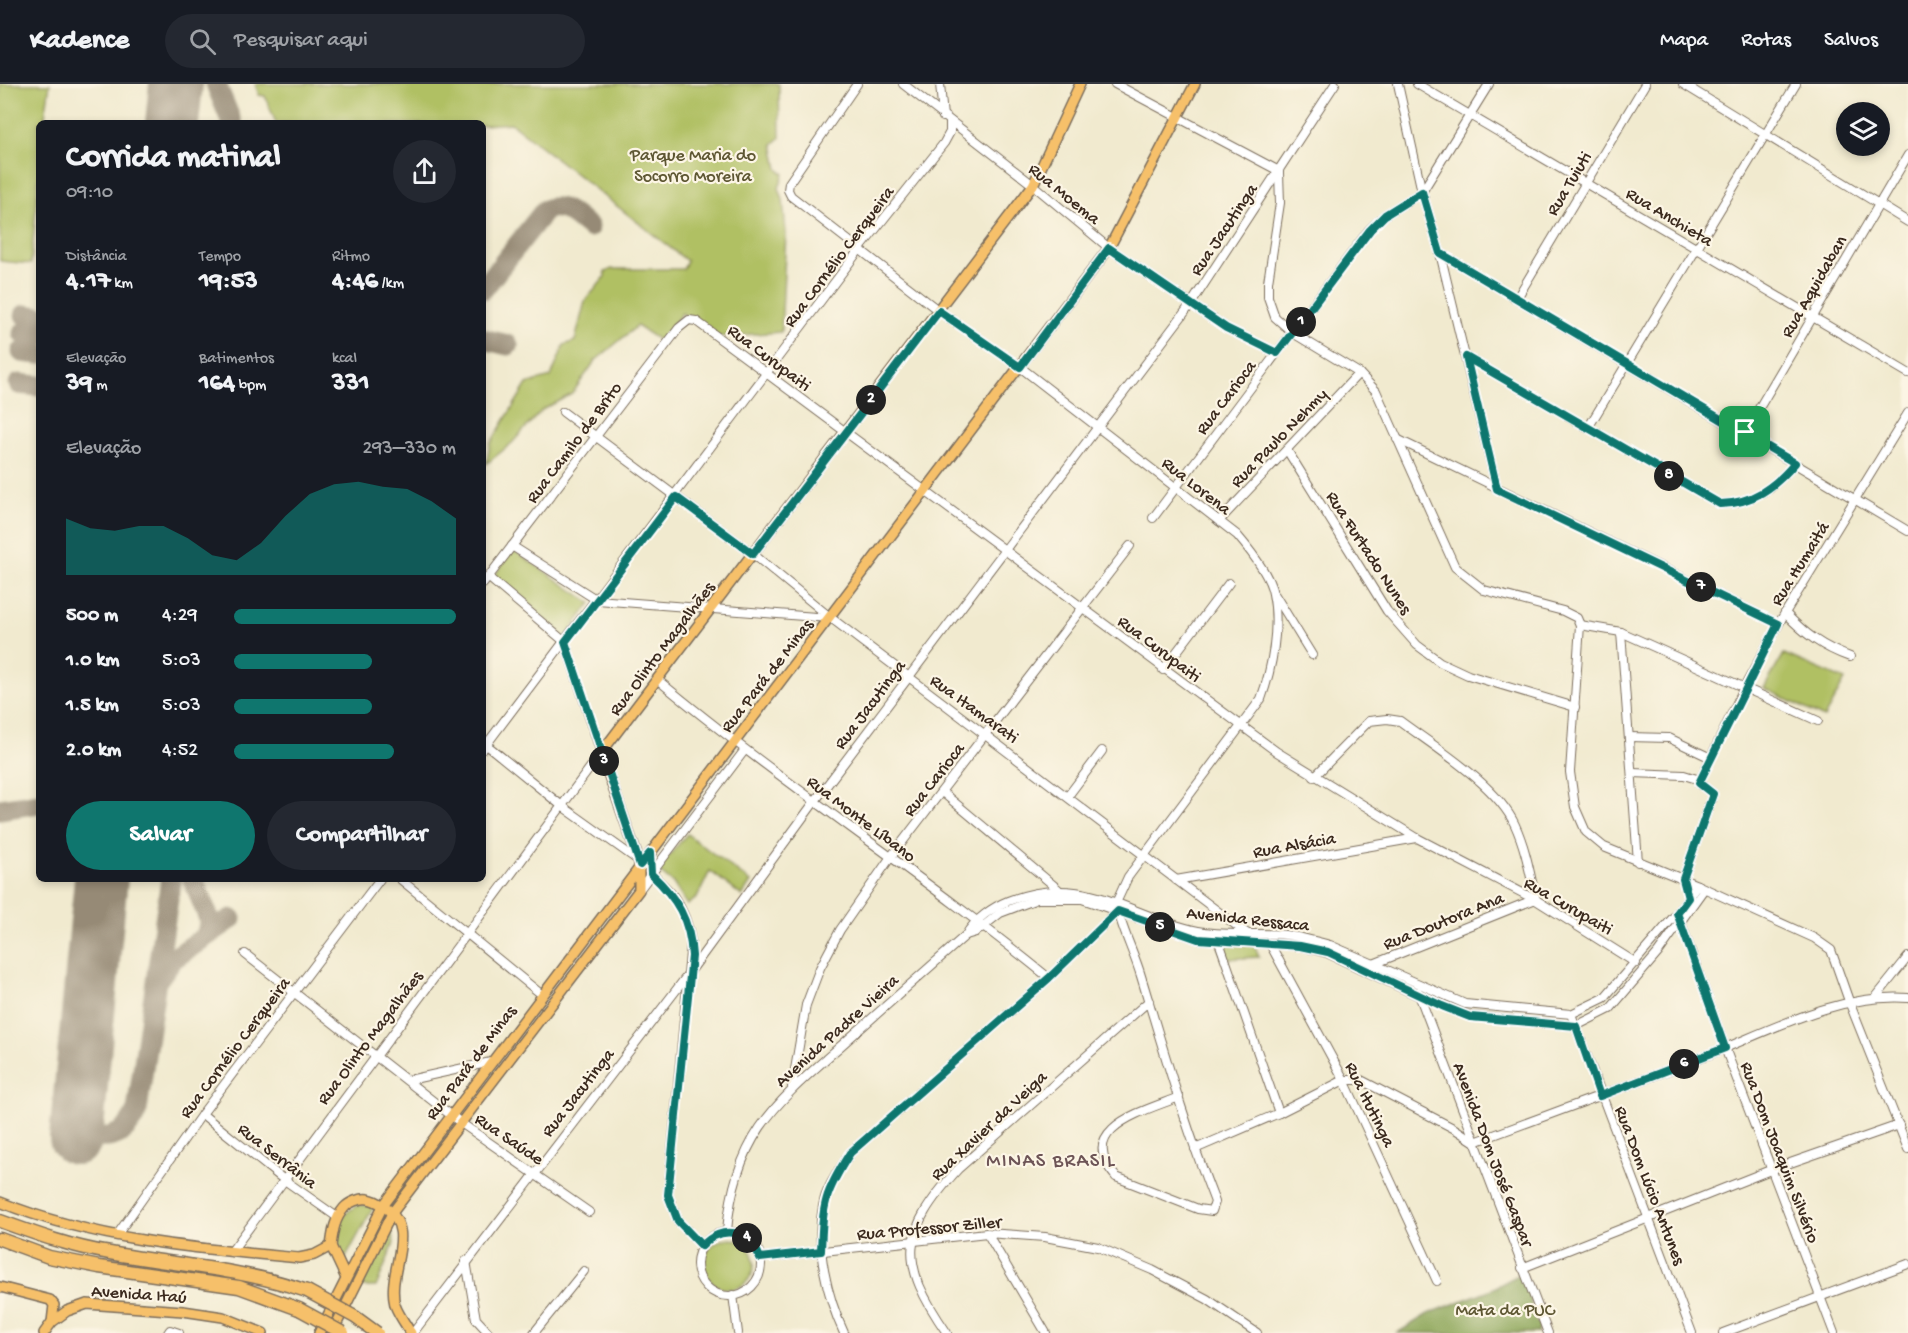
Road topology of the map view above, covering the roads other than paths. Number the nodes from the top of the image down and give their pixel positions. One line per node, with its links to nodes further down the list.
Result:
1 (857, 84): 29 (street, Rua Lorena)
2 (903, 84): 16 (street, Rua Moema)
3 (940, 84): 16 (street)
4 (1080, 84): 21 (main road, Rua Olinto Magalhães)
5 (1115, 84): 15 (street)
6 (1195, 84): 15 (main road, Rua Pará de Minas)
7 (1335, 84): 19 (street, Rua Jacutinga)
8 (1398, 84): 22 (street)
9 (1417, 84): 14 (street, Rua Anchieta)
10 (1489, 84): 14 (street)
11 (1644, 84): 20 (street, Rua Tuiuti)
12 (1683, 84): 17 (street)
13 (1796, 84): 17 (street)
14 (1470, 115): 20 (street, Rua Anchieta); 22 (street)
15 (1178, 116): 19 (street); 27 (main road, Rua Pará de Minas)
16 (946, 120): 21 (street, Rua Moema); 29 (street, Rua Cornélio Cerqueira)
17 (1766, 135): 25 (street); 28 (street)
18 (1908, 155): 25 (street, Rua Aquidaban)
19 (1279, 171): 23 (street, Rua Jacutinga); 24 (street)
20 (1585, 183): 28 (street, Rua Anchieta); 31 (street, Rua Tuiuti)
21 (1033, 185): 27 (street, Rua Moema); 33 (main road, Rua Olinto Magalhães)
22 (1422, 192): 30 (street); 36 (street, Rua Carioca)
23 (1263, 196): 24 (street); 32 (street, Rua Jacutinga)
24 (1280, 203): 36 (street)
25 (1878, 204): 26 (street); 34 (street, Rua Aquidaban)
26 (1908, 222)
27 (1109, 248): 32 (street, Rua Moema); 40 (main road, Rua Pará de Minas)
28 (1697, 249): 34 (street, Rua Anchieta); 39 (street)
29 (859, 250): 33 (street, Rua Lorena); 42 (street, Rua Cornélio Cerqueira)
30 (1440, 253): 31 (street); 38 (street)
31 (1516, 298): 39 (street)
32 (1191, 304): 37 (street, Rua Moema); 46 (street, Rua Jacutinga)
33 (939, 311): 40 (street, Rua Lorena); 49 (main road, Rua Olinto Magalhães)
34 (1812, 316): 43 (street, Rua Anchieta); 48 (street, Rua Aquidaban)
35 (689, 320): 42 (street, Rua Curupaiti); 50 (street, Rua Camilo de Brito)
36 (1293, 333): 37 (street, Rua Carioca); 41 (street)
37 (1277, 353): 54 (street, Rua Carioca)
38 (1466, 357): 47 (street); 55 (street)
39 (1627, 363): 47 (street); 48 (street)
40 (1020, 367): 46 (street, Rua Lorena); 56 (main road, Rua Pará de Minas)
41 (1359, 373): 51 (street); 52 (street, Rua Paulo Nehmy)
42 (768, 374): 49 (street, Rua Curupaiti); 57 (street, Rua Cornélio Cerqueira)
43 (1908, 374)
44 (563, 412): 50 (street, Rua Itamarati)
45 (1908, 413): 58 (street, Rua Humaitá)
46 (1098, 427): 54 (street, Rua Lorena); 64 (street, Rua Jacutinga)
47 (1588, 428): 53 (street)
48 (1745, 432): 53 (street)
49 (846, 433): 56 (street, Rua Curupaiti); 65 (main road, Rua Olinto Magalhães)
50 (596, 436): 57 (street, Rua Itamarati); 62 (street, Rua Camilo de Brito)
51 (1397, 439): 55 (street); 76 (street)
52 (1287, 450): 60 (street, Rua Paulo Nehmy); 85 (street, Rua Furtado Nunes)
53 (1795, 463): 58 (street)
54 (1176, 487): 59 (street, Rua Carioca); 60 (street, Rua Lorena)
55 (1497, 489): 75 (street)
56 (927, 492): 64 (street, Rua Curupaiti); 74 (main road, Rua Pará de Minas)
57 (676, 497): 65 (street, Rua Itamarati); 70 (street, Rua Cornélio Cerqueira)
58 (1855, 499): 61 (street); 73 (street, Rua Humaitá)
59 (1153, 518)
60 (1219, 521): 69 (street, Rua Lorena)
61 (1908, 531)
62 (512, 546): 66 (street, Rua Camilo de Brito); 70 (street)
63 (1130, 546): 72 (street, Rua Carioca)
64 (1006, 550): 72 (street, Rua Curupaiti); 82 (street, Rua Jacutinga)
65 (753, 554): 71 (main road, Rua Olinto Magalhães); 74 (street, Rua Itamarati)
66 (486, 579)
67 (486, 581): 78 (street)
68 (1229, 583): 81 (street)
69 (1273, 593): 79 (street); 87 (street, Rua Lorena)
70 (597, 600): 71 (street); 78 (street, Rua Cornélio Cerqueira)
71 (712, 609): 74 (street); 83 (main road, Rua Olinto Magalhães)
72 (1083, 609): 81 (street, Rua Curupaiti); 88 (street, Rua Carioca)
73 (1785, 612): 75 (street, Rua Humaitá); 80 (street)
74 (831, 618): 82 (street, Rua Itamarati); 91 (main road, Rua Pará de Minas)
75 (1778, 624): 84 (street, Rua Humaitá)
76 (1580, 625): 77 (street); 85 (street)
77 (1621, 632): 84 (street); 89 (street)
78 (565, 642): 90 (street, Rua Cornélio Cerqueira); 95 (street)
79 (1312, 655)
80 (1850, 657)
81 (1163, 670): 87 (street, Rua Curupaiti)
82 (909, 678): 88 (street, Rua Itamarati); 102 (street, Rua Jacutinga)
83 (658, 680): 91 (street, Rua Monte Líbano); 95 (main road, Rua Olinto Magalhães)
84 (1744, 688): 86 (street); 96 (street, Rua Humaitá)
85 (1575, 707): 108 (street)
86 (1818, 721)
87 (1242, 726): 98 (street, Rua Curupaiti); 106 (street, Rua Lorena)
88 (987, 735): 100 (street, Rua Carioca); 101 (street, Rua Itamarati)
89 (1629, 737): 96 (street); 97 (street)
90 (486, 742)
91 (734, 743): 93 (street, Rua Monte Líbano); 105 (main road, Rua Pará de Minas)
92 (486, 747): 103 (street)
93 (744, 751): 102 (street, Rua Monte Líbano); 110 (street, Rua Pará de Minas)
94 (1102, 751): 101 (street)
95 (601, 753): 103 (street, Rua Olinto Magalhães); 109 (main road)
96 (1711, 758): 99 (street, Rua Humaitá)
97 (1632, 773): 99 (street); 108 (street)
98 (1314, 777): 104 (street, Rua Curupaiti); 119 (street)
99 (1700, 780): 112 (street)
100 (942, 792): 107 (street, Rua Carioca); 116 (street)
101 (1068, 796): 106 (street, Rua Itamarati)
102 (815, 801): 107 (street, Rua Monte Líbano); 134 (street, Rua Jacutinga)
103 (562, 806): 109 (street); 124 (street, Rua Olinto Magalhães)
104 (1417, 838): 111 (street, Rua Alsácia); 119 (street, Rua Curupaiti)
105 (650, 853): 109 (main road, Rua Pará de Minas); 110 (street)
106 (1146, 855): 111 (street, Rua Itamarati); 120 (street, Rua Lorena)
107 (890, 858): 123 (street, Rua Monte Líbano); 152 (street, Rua Carioca)
108 (1638, 862): 112 (street)
109 (640, 863): 117 (main road); 139 (main road, Rua Pará de Minas)
110 (651, 874): 117 (street, Rua Pará de Minas); 134 (street)
111 (1176, 879): 127 (street, Rua Itamarati)
112 (1683, 879): 115 (street); 118 (street)
113 (378, 882): 138 (street, Rua Cornélio Cerqueira)
114 (404, 882): 124 (street)
115 (1700, 886): 118 (street); 122 (street); 144 (street)
116 (1058, 889): 120 (street, Avenida Ressaca); 123 (street, Avenida Ressaca)
117 (639, 890): 158 (main road, Rua Pará de Minas)
118 (1688, 898): 121 (street)
119 (1534, 900): 132 (street, Rua Curupaiti); 133 (street, Rua Doutora Ana)
120 (1117, 907): 123 (street, Avenida Ressaca); 125 (street, Avenida Ressaca); 128 (street, Avenida Ressaca); 136 (street); 143 (street)
121 (1677, 913): 122 (street, Rua Dom Joaquim Silvério); 132 (street)
122 (1681, 922): 146 (street); 147 (street, Rua Dom Joaquim Silvério)
123 (981, 923): 126 (street, Avenida Ressaca); 136 (street, Rua Monte Líbano)
124 (468, 933): 139 (street); 148 (street, Rua Olinto Magalhães)
125 (1215, 933): 127 (street, Avenida Ressaca); 128 (street)
126 (966, 935): 152 (street, Avenida Padre Vieira)
127 (1250, 939): 128 (street, Avenida Ressaca); 129 (street, Avenida Ressaca); 133 (street, Avenida Ressaca)
128 (1219, 942): 155 (street)
129 (1270, 944): 135 (street, Avenida Ressaca); 151 (street, Rua Itutinga)
130 (245, 954): 138 (street, Rua Saúde)
131 (1908, 957): 141 (street)
132 (1636, 963): 145 (street)
133 (1372, 964): 135 (street, Rua Doutora Ana); 137 (street, Avenida Ressaca)
134 (690, 972): 164 (street, Rua Jacutinga); 179 (street)
135 (1368, 972): 140 (street, Avenida Ressaca)
136 (1049, 978): 180 (street)
137 (1420, 985): 140 (street); 145 (street, Avenida Ressaca)
138 (294, 991): 148 (street, Rua Saúde); 156 (street, Rua Cornélio Cerqueira)
139 (542, 994): 149 (main road, Rua Pará de Minas)
140 (1417, 995): 146 (street, Avenida Ressaca); 160 (street, Avenida Dom José Gaspar)
141 (1876, 997): 142 (street); 144 (street)
142 (1908, 998)
143 (1149, 1001): 154 (street); 177 (street, Rua Xavier da Veiga)
144 (1850, 1004): 147 (street); 159 (street)
145 (1571, 1014): 146 (street, Rua Dom Lúcio Antunes)
146 (1576, 1026): 153 (street, Rua Dom Lúcio Antunes)
147 (1725, 1048): 153 (street); 163 (street, Rua Dom Joaquim Silvério)
148 (375, 1055): 150 (street, Rua Saúde); 165 (street, Rua Olinto Magalhães)
149 (491, 1062): 150 (street); 157 (main road, Rua Pará de Minas)
150 (409, 1080): 157 (street, Rua Saúde)
151 (1344, 1080): 155 (street); 160 (street); 188 (street, Rua Itutinga)
152 (792, 1088): 173 (street, Avenida Padre Vieira)
153 (1600, 1096): 160 (street); 171 (street, Rua Dom Lúcio Antunes)
154 (1179, 1097): 161 (street); 161 (street)
155 (1279, 1113): 161 (street)
156 (202, 1114): 165 (street, Rua Serrânia); 175 (street, Rua Cornélio Cerqueira)
157 (452, 1114): 158 (street, Rua Saúde); 167 (main road, Rua Pará de Minas)
158 (461, 1122): 164 (street, Rua Saúde); 169 (main road, Rua Pará de Minas)
159 (1899, 1125): 162 (street); 163 (street)
160 (1475, 1142): 185 (street, Avenida Dom José Gaspar)
161 (1195, 1149)
162 (1908, 1149)
163 (1773, 1169): 171 (street); 191 (street, Rua Dom Joaquim Silvério)
164 (534, 1172): 168 (street, Rua Saúde); 183 (street, Rua Jacutinga)
165 (283, 1179): 170 (street, Rua Serrânia); 181 (street, Rua Olinto Magalhães)
166 (0, 1202): 175 (main road)
167 (383, 1206): 169 (main road); 170 (main road); 187 (main road, Rua Pará de Minas)
168 (589, 1212)
169 (392, 1213): 198 (main road, Rua Pará de Minas); 201 (main road)
170 (337, 1218): 178 (main road)
171 (1648, 1220): 185 (street); 210 (street, Rua Dom Lúcio Antunes)
172 (0, 1221): 200 (highway, bridge)
173 (728, 1231): 179 (street); 182 (street)
174 (987, 1233): 177 (street, Rua Professor Ziller); 207 (street); 208 (street, Rua Professor Ziller)
175 (117, 1235): 181 (main road)
176 (0, 1239): 199 (highway, bridge)
177 (912, 1243): 180 (street, Rua Professor Ziller); 206 (street, Rua Xavier da Veiga)
178 (331, 1246): 181 (main road); 187 (main road)
179 (702, 1246): 190 (street)
180 (821, 1251): 182 (street, Rua Professor Ziller); 205 (street)
181 (231, 1252)
182 (760, 1258): 190 (street)
183 (466, 1261): 201 (street, Rua Jacutinga); 202 (street)
184 (1908, 1264): 191 (street)
185 (1522, 1268): 209 (street, Avenida Dom José Gaspar)
186 (584, 1270): 203 (street)
187 (345, 1276): 194 (main road, Rua Pará de Minas)
188 (1437, 1281)
189 (0, 1287): 192 (main road)
190 (733, 1295): 204 (street)
191 (1820, 1296): 211 (street); 212 (street, Rua Dom Joaquim Silvério)
192 (52, 1322): 195 (main road); 197 (main road, Avenida Itaú)
193 (169, 1332): 196 (street)
194 (318, 1332)
195 (44, 1333)
196 (179, 1333)
197 (264, 1333)
198 (332, 1333)
199 (343, 1333)
200 (377, 1333)
201 (412, 1333)
202 (489, 1333)
203 (534, 1333)
204 (738, 1333)
205 (844, 1333)
206 (947, 1333)
207 (1047, 1333)
208 (1257, 1333)
209 (1548, 1333)
210 (1692, 1333)
211 (1723, 1333)
212 (1834, 1333)

